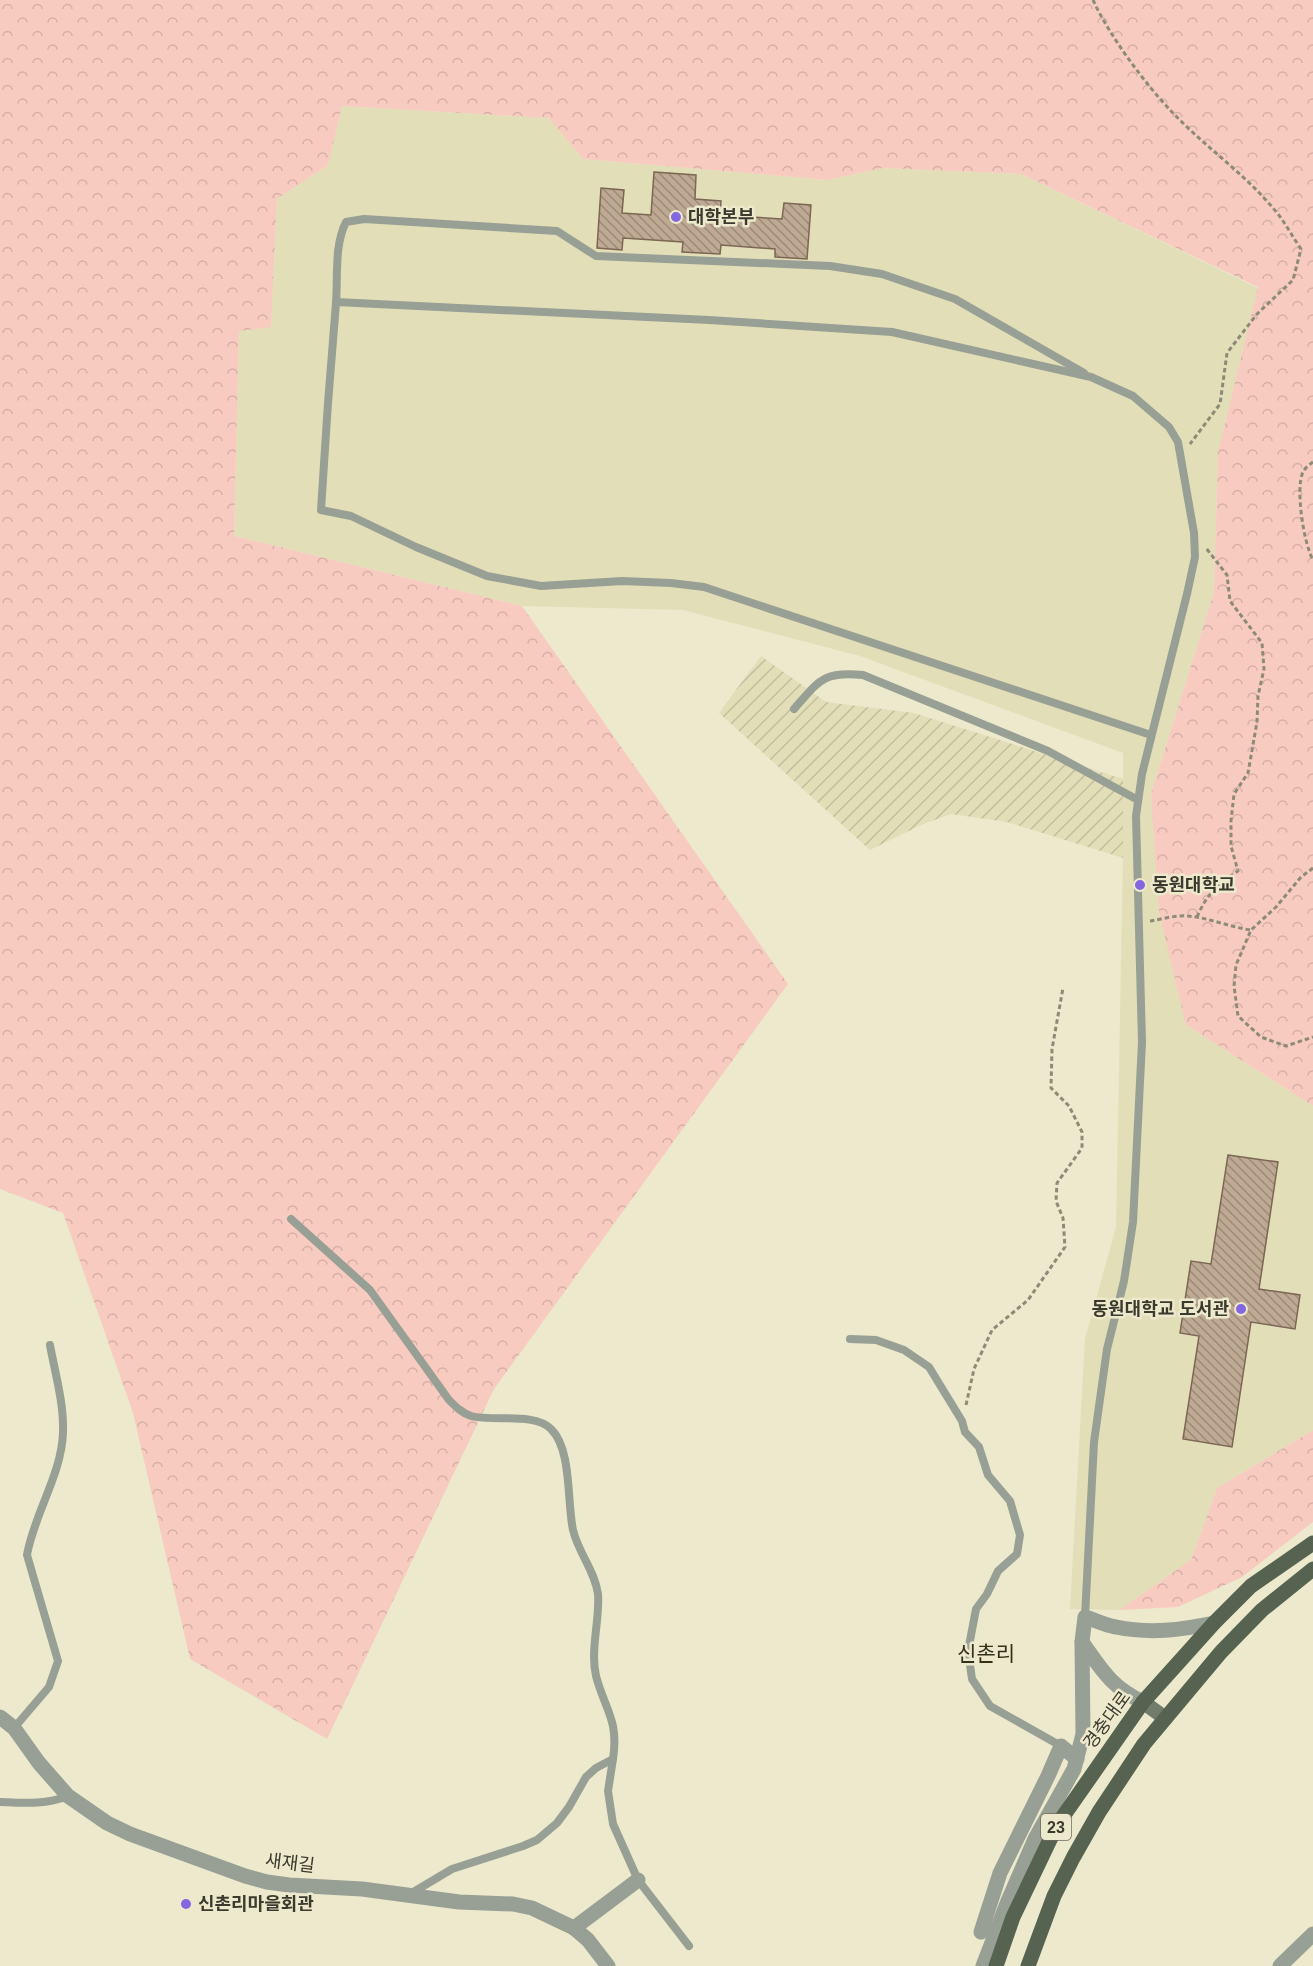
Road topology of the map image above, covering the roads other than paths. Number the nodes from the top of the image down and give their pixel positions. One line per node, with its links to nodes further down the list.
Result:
1 (336, 302): 2 (lane); 2 (lane); 4 (lane)
2 (1091, 377): 4 (lane)
3 (794, 709): 5 (lane)
4 (1151, 735): 5 (lane)
5 (1138, 800): 11 (lane)
6 (291, 1219): 19 (lane)
7 (850, 1339): 18 (lane)
8 (50, 1345): 17 (lane)
9 (1313, 1543): 12 (main road, 경충대로)
10 (1313, 1569): 16 (main road)
11 (1085, 1617): 12 (street); 13 (street)
12 (1214, 1623): 14 (main road, 경충대로)
13 (1082, 1642): 14 (street); 20 (street)
14 (1143, 1702): 16 (main road); 31 (main road, 경충대로 / 23)
15 (0, 1717): 17 (street, 새재길)
16 (1165, 1718): 32 (main road, 23)
17 (14, 1728): 21 (street, 새재길)
18 (1061, 1746): 20 (street); 26 (street)
19 (613, 1759): 23 (lane); 24 (lane)
20 (1077, 1759): 30 (street)
21 (68, 1796): 22 (lane); 24 (street, 새재길)
22 (0, 1802)
23 (638, 1880): 25 (street); 28 (lane)
24 (409, 1895): 25 (street, 새재길)
25 (574, 1928): 29 (street, 새재길)
26 (981, 1932)
27 (1313, 1934): 33 (street)
28 (689, 1946)
29 (608, 1966)
30 (983, 1966)
31 (996, 1966)
32 (1028, 1966)
33 (1281, 1966)

